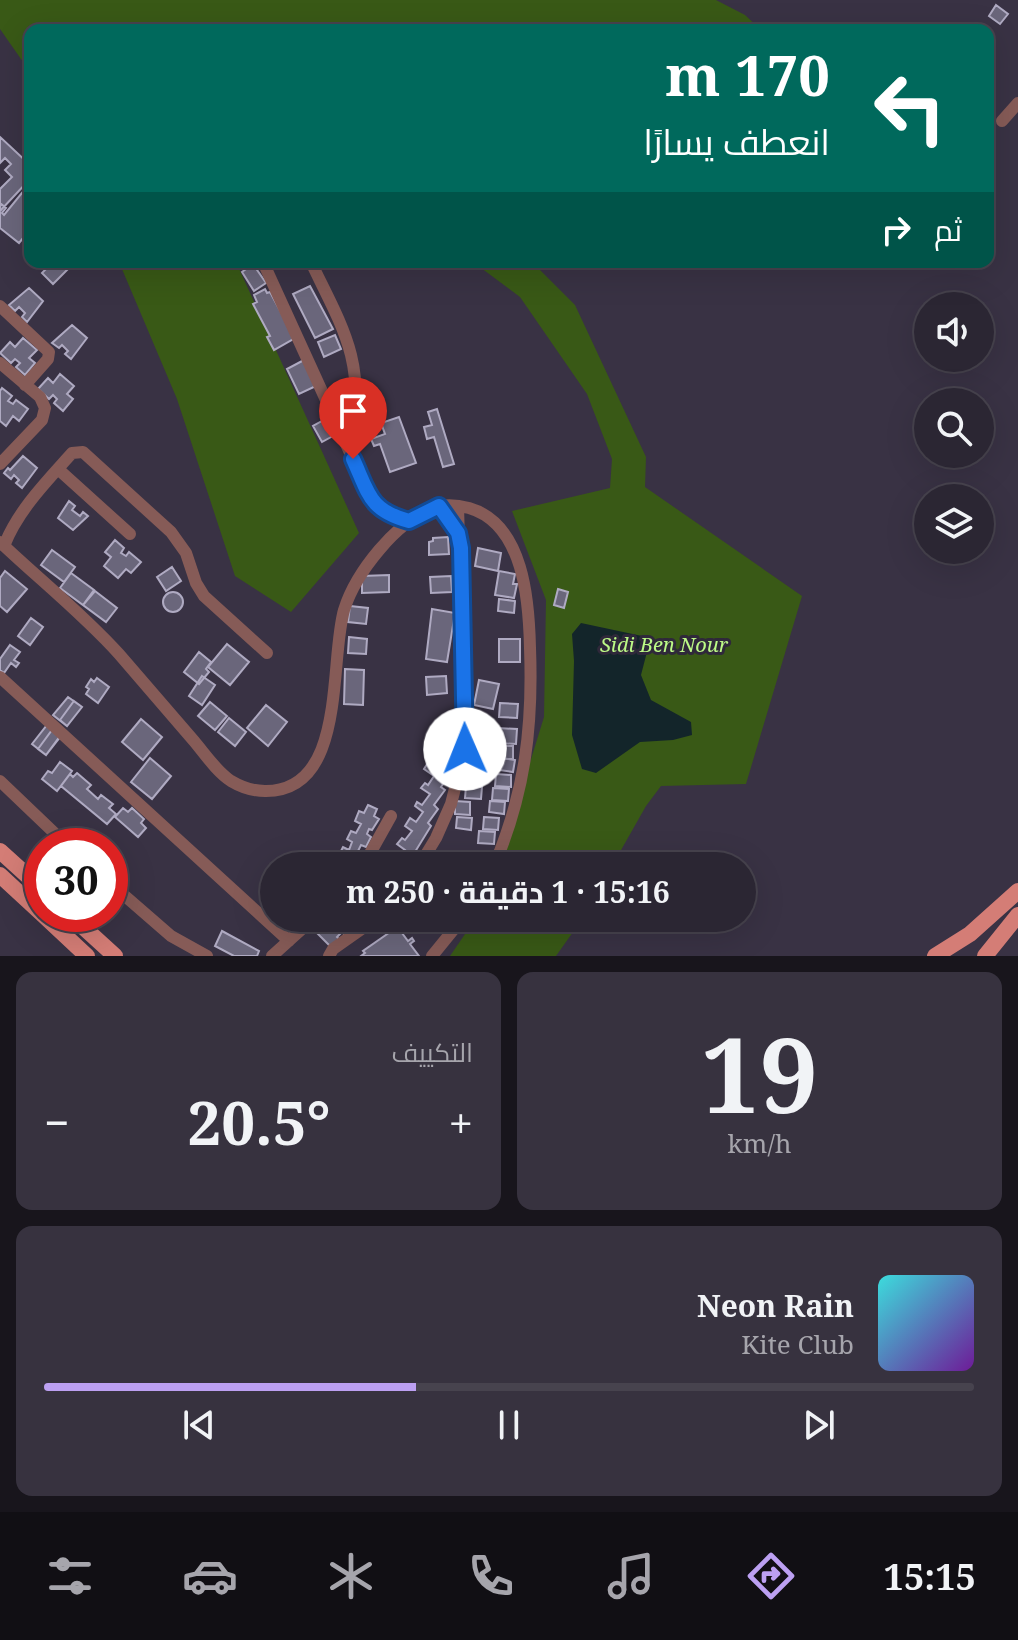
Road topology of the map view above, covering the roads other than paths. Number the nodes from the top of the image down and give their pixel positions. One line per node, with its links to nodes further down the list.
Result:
1 (1018, 103): 2 (street)
2 (1002, 121)
3 (266, 268): 8 (street)
4 (314, 268): 8 (street)
5 (0, 306): 7 (street)
6 (0, 363): 7 (street)
7 (25, 385): 9 (street)
8 (353, 459): 13 (street)
9 (0, 464)
10 (58, 469): 15 (street); 16 (street); 17 (street)
11 (439, 506): 12 (street); 13 (street); 14 (street)
12 (458, 506): 14 (street); 25 (street)
13 (409, 521): 16 (street)
14 (458, 533): 24 (street)
15 (130, 534)
16 (2, 544)
17 (267, 653)
18 (0, 677): 37 (street)
19 (0, 781): 21 (street)
20 (391, 816): 23 (street)
21 (49, 828)
22 (0, 851): 26 (main road)
23 (371, 852)
24 (428, 852)
25 (499, 852)
26 (24, 873)
27 (0, 875): 29 (main road)
28 (1018, 891): 44 (main road)
29 (24, 897)
30 (128, 899): 40 (street)
31 (1018, 915): 45 (main road)
32 (61, 932): 38 (main road)
33 (89, 932): 39 (main road)
34 (299, 932): 37 (street)
35 (357, 932): 42 (street)
36 (452, 932): 43 (street)
37 (289, 941): 41 (street)
38 (87, 956)
39 (115, 956)
40 (207, 956)
41 (272, 956)
42 (329, 956)
43 (432, 956)
44 (935, 956)
45 (985, 956)

